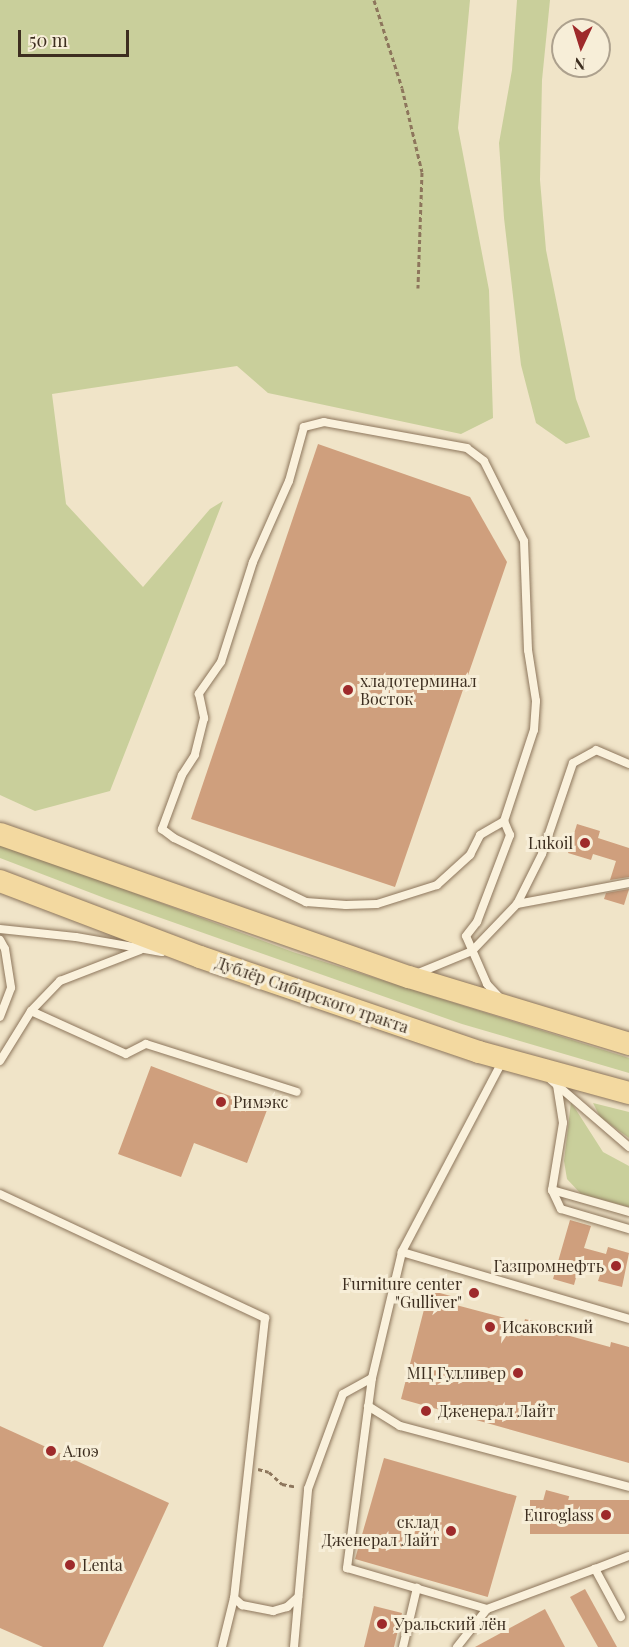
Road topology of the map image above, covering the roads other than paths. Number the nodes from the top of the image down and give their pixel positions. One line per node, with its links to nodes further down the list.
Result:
1 (629, 764): 6 (lane)
2 (504, 821): 2 (lane); 10 (lane)
3 (0, 834): 12 (main road)
4 (0, 881): 11 (main road, Дублёр Сибирского тракта)
5 (629, 883): 6 (lane)
6 (518, 904): 10 (lane)
7 (0, 929): 9 (lane)
8 (0, 940): 15 (lane)
9 (142, 949): 11 (lane); 14 (lane)
10 (472, 951): 12 (lane); 13 (lane)
11 (200, 957): 17 (main road, Дублёр Сибирского тракта)
12 (409, 977): 13 (main road)
13 (512, 1009): 16 (main road)
14 (31, 1011): 18 (lane); 21 (lane)
15 (0, 1017)
16 (629, 1044)
17 (504, 1059): 19 (main road, Дублёр Сибирского тракта); 28 (lane)
18 (0, 1061)
19 (533, 1067): 20 (lane); 22 (main road, Дублёр Сибирского тракта)
20 (557, 1085): 23 (lane); 24 (lane)
21 (297, 1092)
22 (629, 1092)
23 (629, 1147)
24 (552, 1190): 26 (lane); 27 (lane)
25 (0, 1194): 37 (lane)
26 (629, 1212)
27 (629, 1229)
28 (402, 1252): 29 (lane); 30 (lane)
29 (629, 1319)
30 (372, 1378): 31 (lane); 36 (lane)
31 (368, 1406): 32 (lane); 35 (lane)
32 (629, 1487)
33 (629, 1556): 34 (lane)
34 (595, 1569): 38 (lane); 39 (lane)
35 (417, 1588): 38 (lane); 42 (lane)
36 (298, 1597): 37 (lane); 41 (lane)
37 (234, 1598): 40 (lane)
38 (487, 1609): 43 (lane)
39 (621, 1617)
40 (222, 1647)
41 (294, 1647)
42 (403, 1647)
43 (457, 1647)

